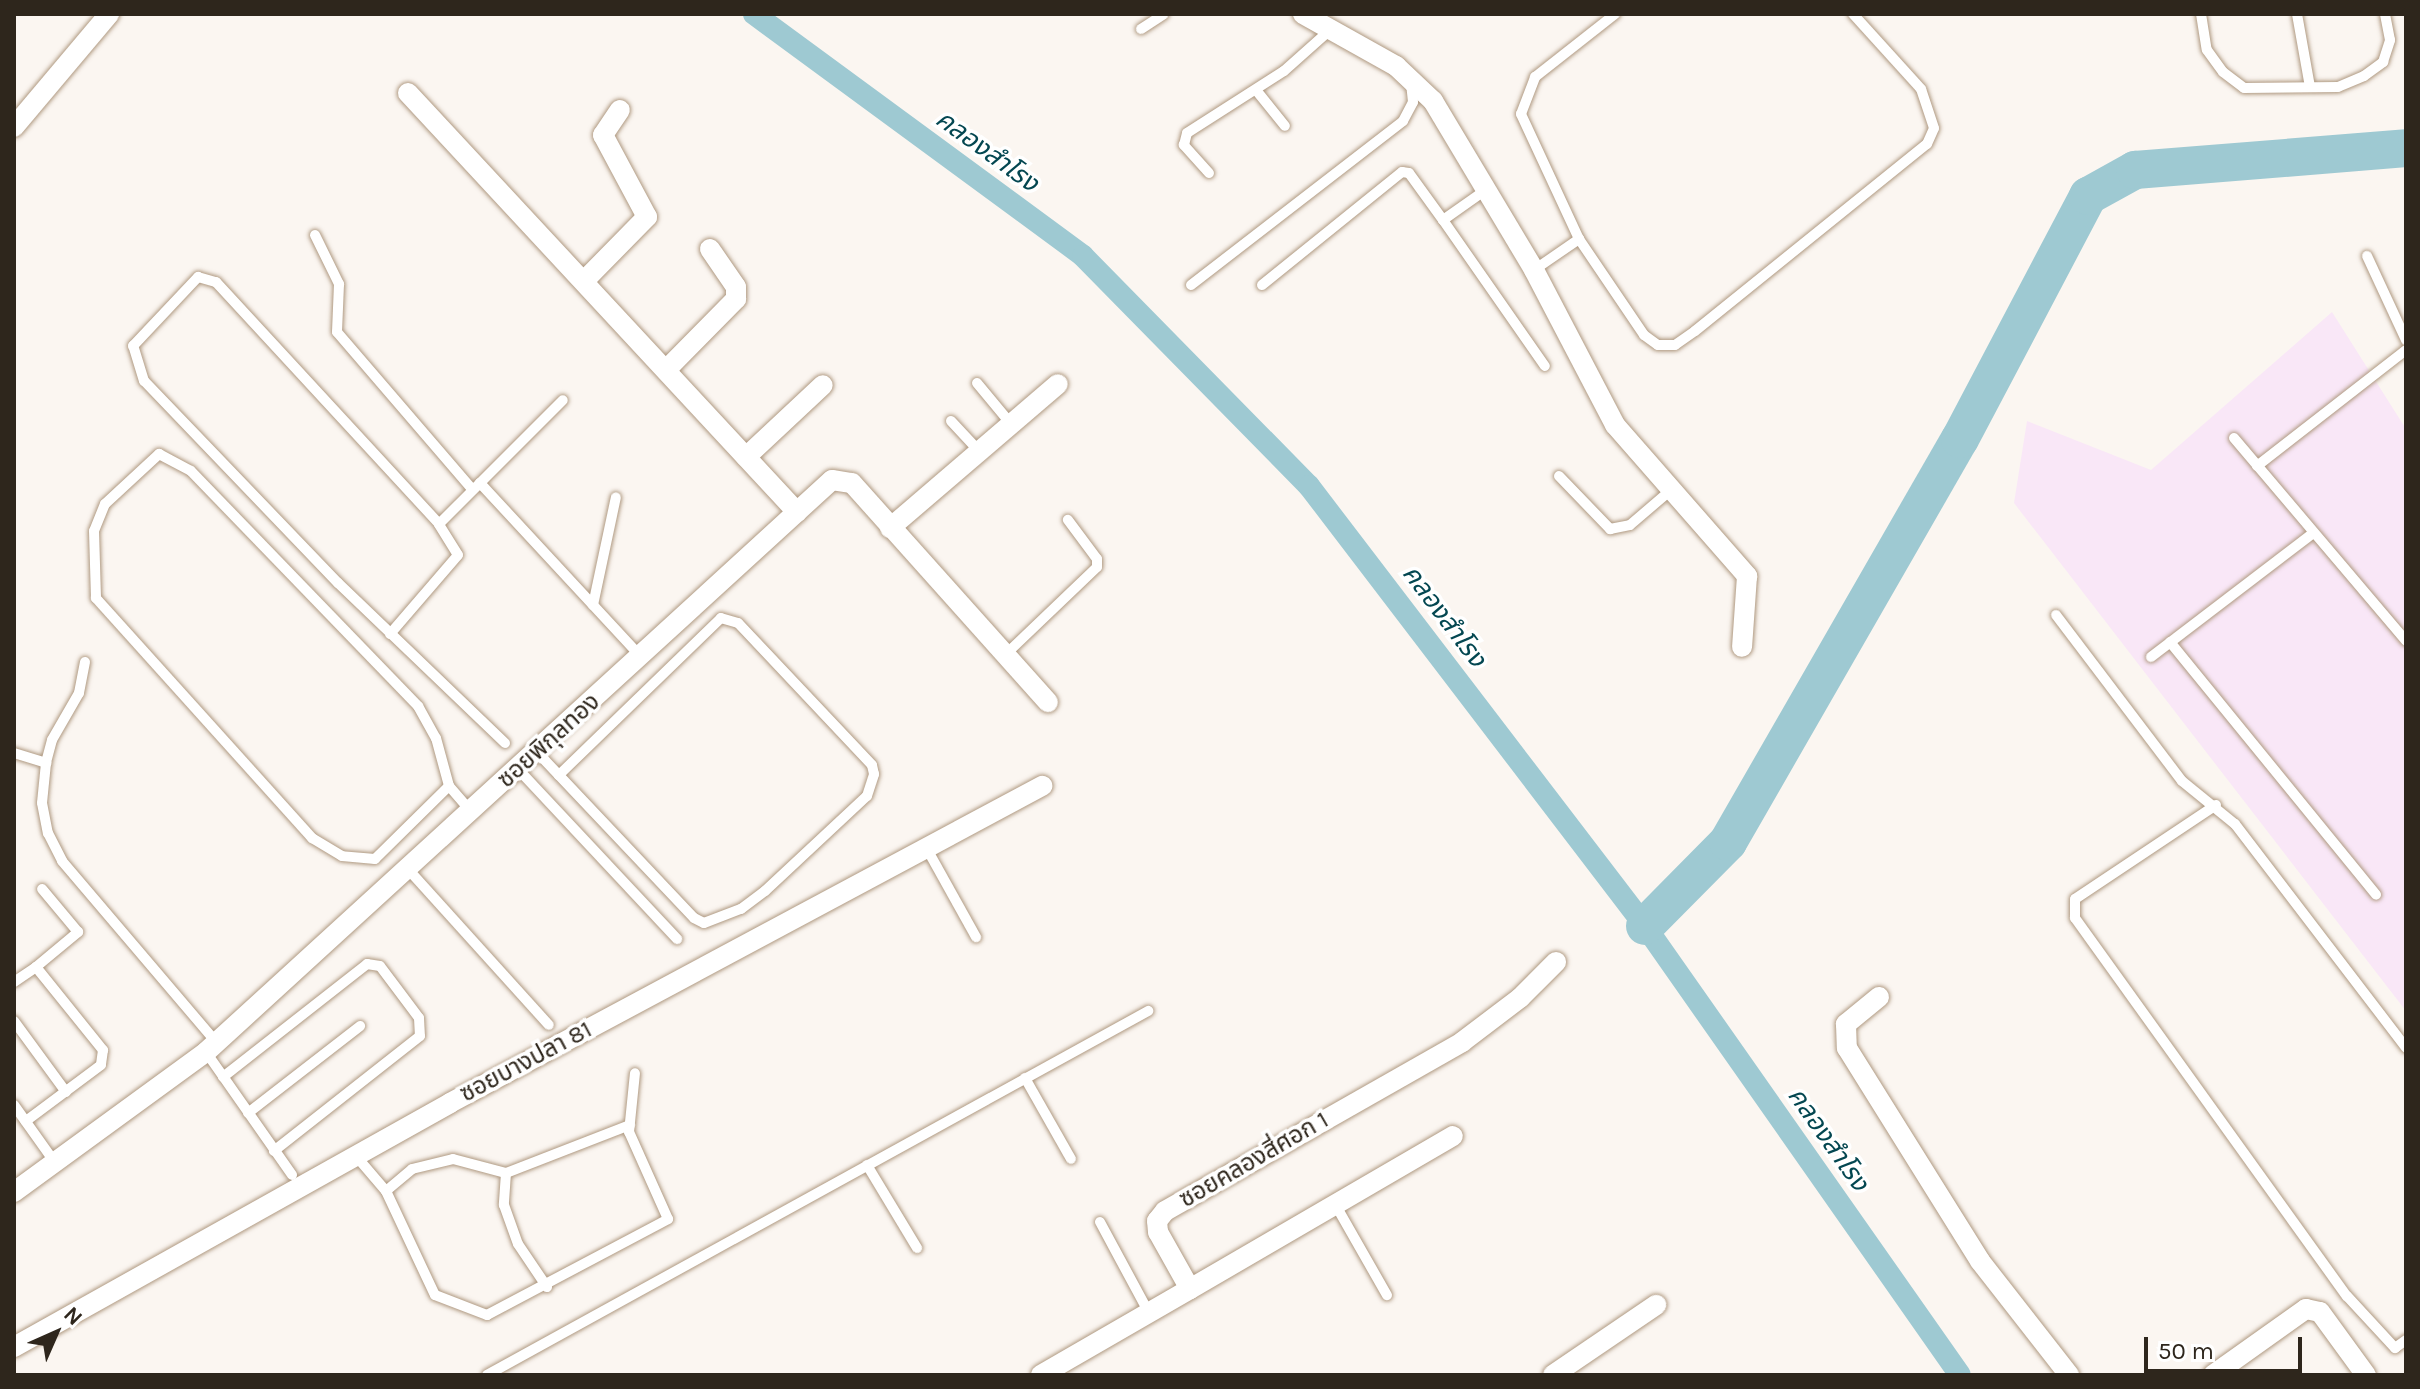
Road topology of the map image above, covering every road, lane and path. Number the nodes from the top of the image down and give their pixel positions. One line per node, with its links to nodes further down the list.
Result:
1 (109, 14): 17 (street)
2 (1164, 14): 9 (lane)
3 (1303, 14): 10 (street)
4 (1615, 14): 22 (lane)
5 (1853, 14): 22 (lane)
6 (2201, 14): 12 (lane)
7 (2297, 14): 12 (lane)
8 (2385, 14): 12 (lane)
9 (1141, 29)
10 (1330, 30): 11 (street); 13 (lane)
11 (1411, 80): 19 (street); 27 (lane)
12 (2310, 87)
13 (1256, 90): 16 (lane); 18 (lane)
14 (408, 93): 26 (street)
15 (620, 110): 26 (street)
16 (1285, 126)
17 (14, 127)
18 (1209, 173)
19 (1487, 189): 20 (lane); 25 (street)
20 (1443, 220): 28 (lane); 31 (lane)
21 (315, 235): 44 (lane)
22 (1579, 239): 25 (lane)
23 (710, 249): 32 (street)
24 (2367, 256): 29 (lane)
25 (1534, 270): 45 (street)
26 (584, 281): 32 (street)
27 (1191, 285)
28 (1262, 285)
29 (2406, 340)
30 (2406, 350): 42 (lane)
31 (1545, 366)
32 (666, 370): 41 (street)
33 (977, 383): 38 (lane)
34 (1058, 384): 38 (street)
35 (823, 385): 41 (street)
36 (563, 400): 44 (lane)
37 (951, 421): 40 (lane)
38 (1011, 424): 40 (street)
39 (2234, 438): 42 (lane)
40 (979, 451): 50 (street)
41 (746, 457): 47 (street)
42 (2257, 466): 51 (lane)
43 (1559, 476): 45 (lane)
44 (477, 486): 49 (lane); 52 (lane)
45 (1672, 489): 57 (street)
46 (616, 497): 52 (lane)
47 (797, 512): 50 (street, ซอยพิกุลทอง); 60 (street, ซอยพิกุลทอง)
48 (1068, 520): 58 (lane)
49 (439, 524): 54 (lane); 54 (lane)
50 (890, 528): 58 (street, ซอยพิกุลทอง)
51 (2312, 534): 55 (lane); 56 (lane)
52 (593, 605): 60 (lane)
53 (2056, 615): 70 (lane)
54 (390, 634): 63 (lane)
55 (2406, 641)
56 (2170, 642): 59 (lane); 75 (lane)
57 (1742, 647)
58 (1005, 655): 62 (street, ซอยพิกุลทอง)
59 (2151, 657)
60 (641, 658): 65 (street, ซอยพิกุลทอง)
61 (85, 662): 66 (lane)
62 (1048, 702)
63 (505, 743)
64 (14, 753): 66 (lane)
65 (525, 759): 67 (lane); 71 (street, ซอยพิกุลทอง); 77 (lane)
66 (46, 763): 86 (lane)
67 (559, 775): 67 (lane)
68 (449, 786): 68 (lane); 71 (lane)
69 (1042, 786): 72 (street, ซอยบางปลา 81)
70 (2216, 805): 87 (lane); 114 (lane)
71 (471, 811): 73 (street, ซอยพิกุลทอง)
72 (927, 849): 76 (lane); 98 (street, ซอยบางปลา 81)
73 (408, 869): 84 (lane); 86 (street, ซอยพิกุลทอง)
74 (42, 889): 79 (lane)
75 (2376, 895)
76 (976, 937)
77 (677, 939)
78 (1556, 962): 110 (street, ซอยคลองสี่ศอก 1)
79 (36, 967): 80 (lane); 91 (lane)
80 (14, 982)
81 (1879, 997): 119 (street)
82 (1148, 1011): 90 (lane)
83 (14, 1021): 91 (lane)
84 (549, 1025)
85 (360, 1026): 93 (lane)
86 (211, 1047): 89 (lane); 100 (street, ซอยพิกุลทอง)
87 (2406, 1048)
88 (635, 1073): 95 (lane)
89 (223, 1077): 93 (lane); 97 (lane)
90 (1025, 1078): 99 (lane); 101 (lane)
91 (66, 1092): 94 (lane)
92 (14, 1105): 94 (lane)
93 (248, 1113): 97 (lane)
94 (26, 1121): 100 (lane)
95 (630, 1125): 102 (lane); 109 (lane)
96 (1453, 1136): 106 (street)
97 (274, 1151): 103 (lane)
98 (356, 1156): 104 (lane); 115 (street, ซอยบางปลา 81)
99 (1071, 1159)
100 (56, 1164): 105 (street, ซอยพิกุลทอง)
101 (867, 1165): 108 (lane); 116 (lane)
102 (506, 1173): 104 (lane); 109 (lane)
103 (292, 1175)
104 (386, 1191): 109 (lane)
105 (14, 1192)
106 (1335, 1204): 110 (street); 111 (lane)
107 (1100, 1222): 113 (lane)
108 (917, 1248)
109 (547, 1287)
110 (1190, 1289): 113 (street)
111 (1387, 1295)
112 (1656, 1305): 118 (street)
113 (1149, 1313): 117 (street)
114 (2406, 1340)
115 (14, 1347)
116 (487, 1375)
117 (1041, 1375)
118 (1553, 1375)
119 (2069, 1375)
120 (2213, 1375): 121 (street)
121 (2366, 1375)

